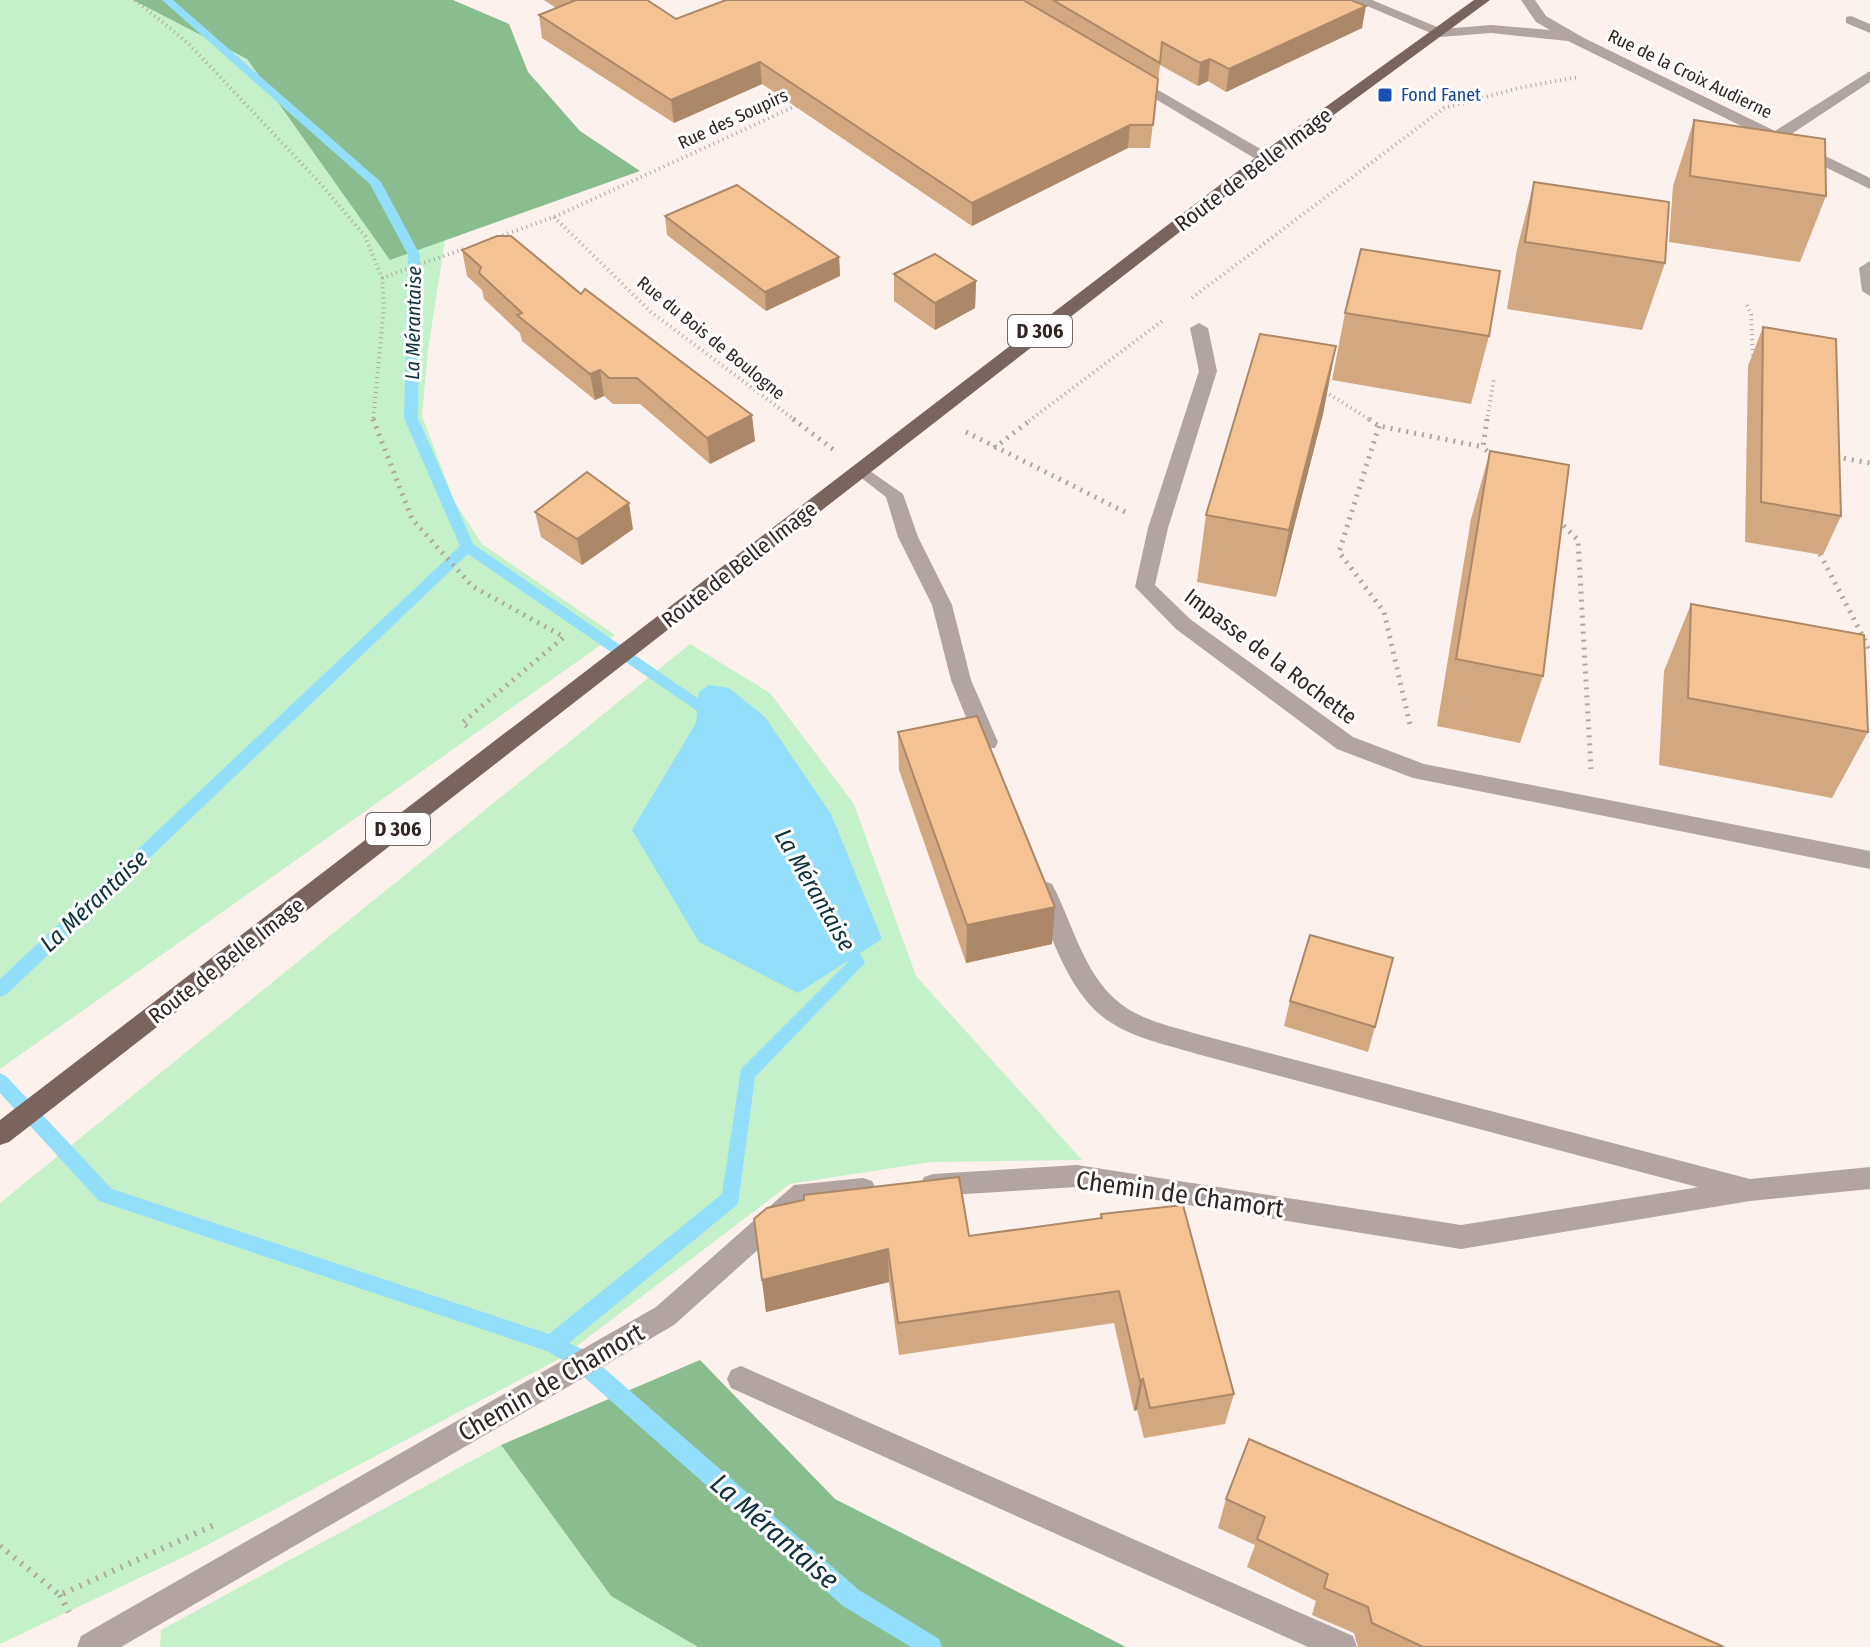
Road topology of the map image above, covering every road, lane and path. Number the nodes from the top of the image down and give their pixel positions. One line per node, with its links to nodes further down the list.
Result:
1 (135, 0): 20 (path)
2 (1360, 0): 7 (street)
3 (1483, 0): 7 (main road, Route de Belle Image / D 306)
4 (1528, 0): 8 (street, Rue de la Croix Audierne)
5 (1851, 20): 6 (street)
6 (1870, 29)
7 (1440, 33): 8 (street, Rue de la Croix Audierne); 14 (main road, Route de Belle Image / D 306)
8 (1579, 41): 9 (street, Rue de la Croix Audierne)
9 (1631, 68): 13 (street, Rue de la Croix Audierne); 23 (path)
10 (1119, 72): 14 (street)
11 (1870, 75): 13 (street)
12 (802, 103): 16 (path, Rue des Soupirs)
13 (1775, 138): 15 (street, Rue de la Croix Audierne)
14 (1265, 158): 29 (main road, Route de Belle Image / D 306)
15 (1870, 184)
16 (554, 217): 17 (path, Rue des Soupirs); 36 (path, Rue du Bois de Boulogne)
17 (497, 238)
18 (468, 248): 20 (path)
19 (1870, 266): 21 (street)
20 (382, 278): 41 (path)
21 (1870, 291)
22 (1747, 305): 26 (path)
23 (1182, 306)
24 (1169, 316): 32 (path)
25 (1199, 328): 38 (street, Impasse de la Rochette)
26 (1753, 367)
27 (1494, 378): 31 (path)
28 (1308, 386): 30 (path)
29 (932, 414): 32 (path); 36 (main road, Route de Belle Image / D 306)
30 (1379, 426): 31 (path); 43 (path)
31 (1483, 447): 35 (path)
32 (994, 448): 38 (path)
33 (1828, 455): 34 (path)
34 (1870, 463)
35 (1504, 467)
36 (860, 470): 41 (main road, Route de Belle Image / D 306); 42 (street)
37 (1557, 519): 44 (path)
38 (1158, 528): 43 (street, Impasse de la Rochette)
39 (1820, 554): 40 (path)
40 (1870, 650)
41 (501, 750): 47 (main road, Route de Belle Image / D 306)
42 (998, 769)
43 (1421, 772): 44 (street, Impasse de la Rochette)
44 (1593, 806): 45 (street, Impasse de la Rochette)
45 (1870, 860)
46 (1037, 873): 49 (street)
47 (2, 1132)
48 (1870, 1178): 49 (street, Chemin de Chamort)
49 (1750, 1190): 51 (street, Chemin de Chamort)
50 (741, 1379): 52 (street)
51 (92, 1647)
52 (1342, 1647)

